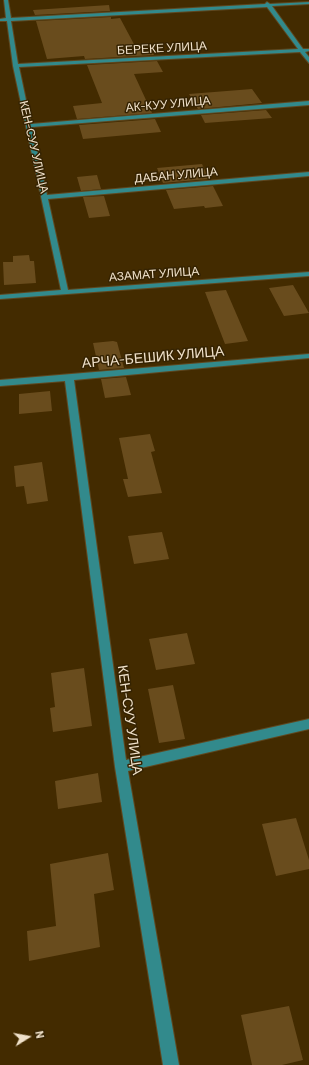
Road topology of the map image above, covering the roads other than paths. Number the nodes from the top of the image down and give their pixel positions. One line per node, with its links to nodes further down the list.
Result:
1 (6, 0): 6 (street, КЕН-СУУ УЛИЦА)
2 (264, 0): 4 (street)
3 (309, 3): 4 (street)
4 (269, 6): 6 (street); 7 (street)
5 (0, 20): 6 (street)
6 (8, 20): 10 (street, КЕН-СУУ УЛИЦА)
7 (301, 50): 8 (street, БЕРЕКЕ УЛИЦА); 9 (street); 10 (street, БЕРЕКЕ УЛИЦА)
8 (309, 50)
9 (309, 61)
10 (16, 66): 12 (street, КЕН-СУУ УЛИЦА)
11 (309, 103): 12 (street, АК-КУУ УЛИЦА)
12 (29, 126): 14 (street, КЕН-СУУ УЛИЦА)
13 (309, 174): 14 (street, ДАБАН УЛИЦА)
14 (45, 197): 16 (street, КЕН-СУУ УЛИЦА)
15 (309, 274): 16 (street, АЗАМАТ УЛИЦА)
16 (65, 293): 17 (street, АЗАМАТ УЛИЦА)
17 (0, 298)
18 (309, 356): 19 (street, АРЧА-БЕШИК УЛИЦА)
19 (69, 378): 20 (street, АРЧА-БЕШИК УЛИЦА); 22 (street, КЕН-СУУ УЛИЦА)
20 (0, 383)
21 (309, 724): 22 (street)
22 (121, 768): 23 (street, КЕН-СУУ УЛИЦА)
23 (171, 1065)

